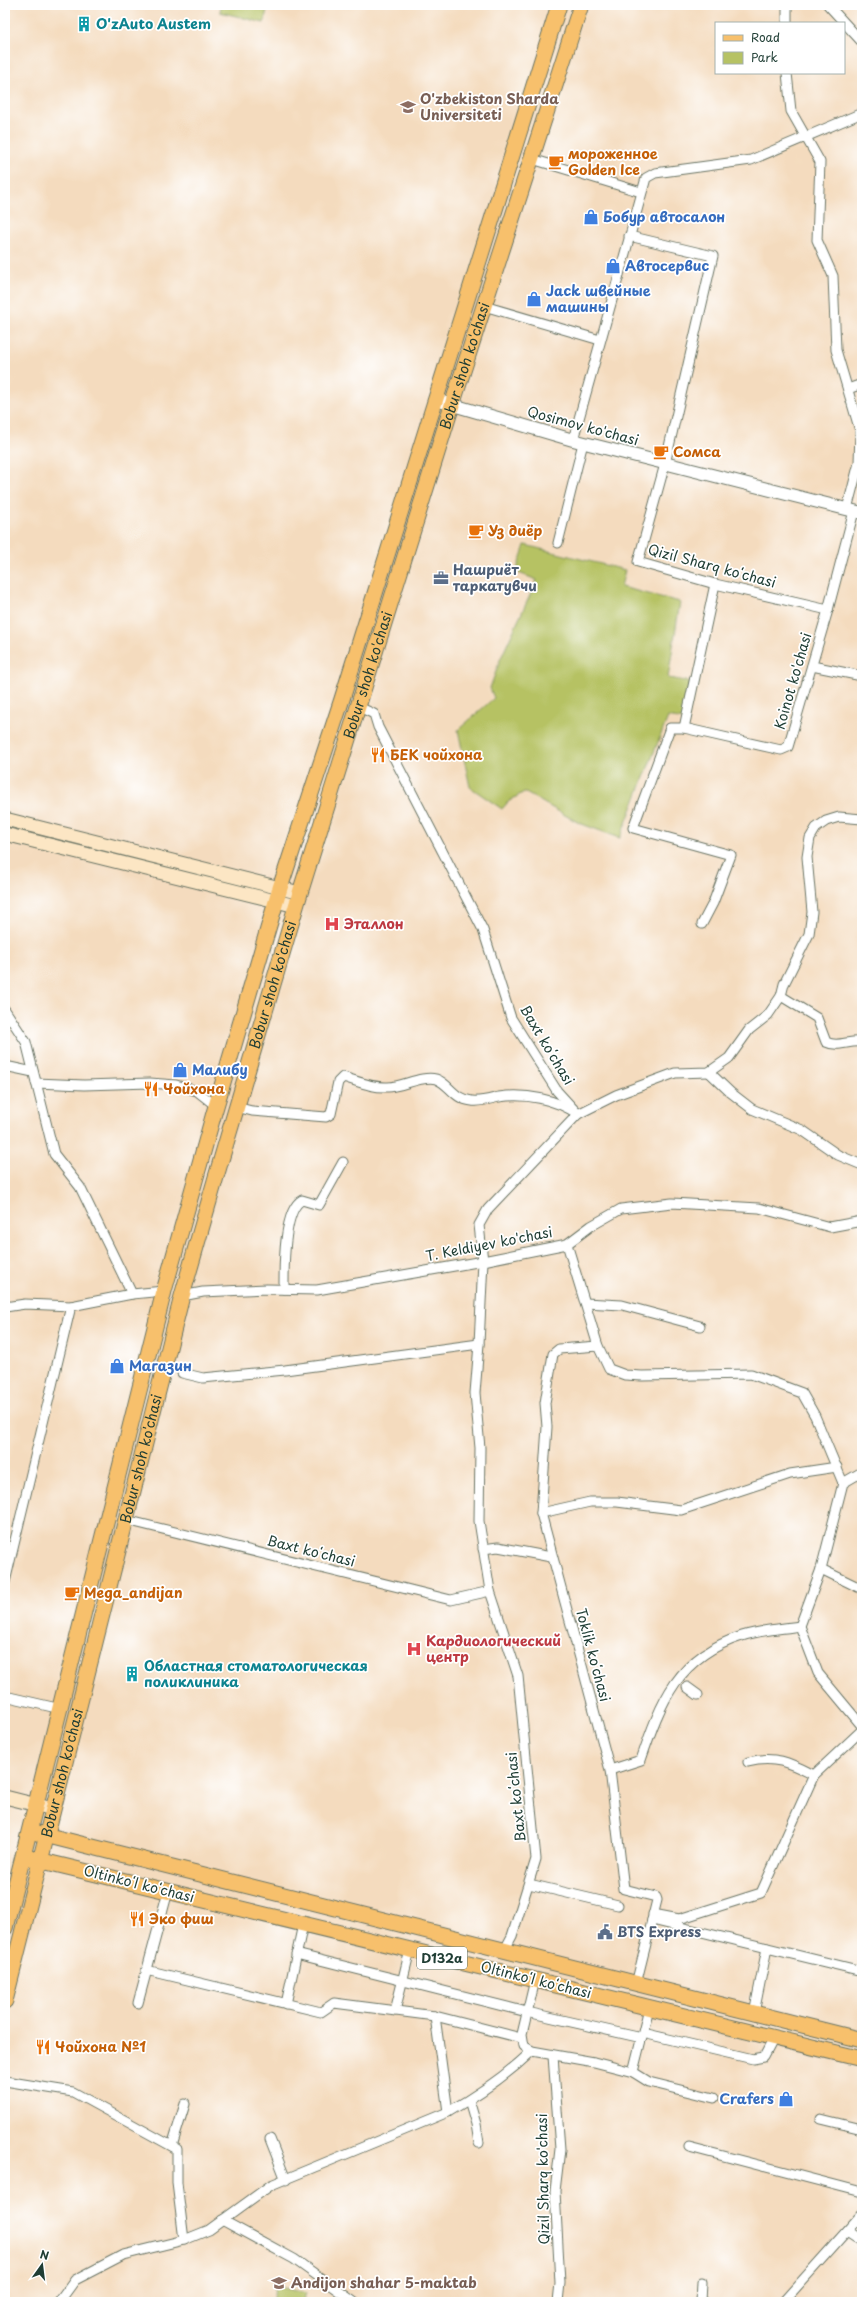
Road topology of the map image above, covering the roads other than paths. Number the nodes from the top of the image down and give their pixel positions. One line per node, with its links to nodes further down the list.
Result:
1 (559, 5): 19 (main road, Bobur shoh ko'chasi)
2 (581, 5): 12 (main road, Bobur shoh ko'chasi)
3 (787, 5): 5 (street)
4 (828, 5): 6 (street)
5 (787, 22)
6 (844, 22)
7 (845, 24): 8 (street)
8 (862, 42)
9 (787, 74): 11 (street, Koinot ko'chasi)
10 (862, 113): 11 (street)
11 (805, 138): 13 (street); 18 (street, Koinot ko'chasi)
12 (532, 159): 13 (street); 15 (main road, Bobur shoh ko'chasi)
13 (641, 192): 14 (street)
14 (629, 236): 16 (street); 22 (street)
15 (484, 306): 16 (street); 20 (main road, Bobur shoh ko'chasi)
16 (600, 340): 21 (street)
17 (862, 384): 18 (street)
18 (848, 390): 23 (street, Koinot ko'chasi)
19 (436, 400): 20 (street, Qosimov ko'chasi); 34 (main road, Bobur shoh ko'chasi)
20 (452, 404): 21 (street, Qosimov ko'chasi); 29 (main road, Bobur shoh ko'chasi)
21 (578, 441): 22 (street, Qosimov ko'chasi); 24 (street)
22 (665, 464): 23 (street, Qosimov ko'chasi); 25 (street, Qizil Sharq koʻchasi)
23 (854, 511): 26 (street, Koinot ko'chasi)
24 (558, 543)
25 (715, 584): 26 (street, Qizil Sharq koʻchasi); 30 (street)
26 (828, 610): 27 (street, Koinot ko'chasi)
27 (812, 666): 28 (street); 30 (street, Koinot ko'chasi)
28 (862, 676)
29 (359, 707): 35 (main road, Bobur shoh ko'chasi); 46 (street, Baxt koʻchasi)
30 (684, 728): 36 (street)
31 (862, 819): 37 (street)
32 (5, 820): 34 (main road)
33 (5, 834): 34 (main road)
34 (278, 895): 35 (main road); 44 (main road, Bobur shoh ko'chasi)
35 (298, 900): 45 (main road, Bobur shoh ko'chasi)
36 (702, 924)
37 (781, 996): 39 (street); 42 (street)
38 (5, 1010): 41 (street)
39 (862, 1042)
40 (5, 1066): 41 (street)
41 (33, 1072): 43 (street)
42 (709, 1072): 46 (street); 48 (street)
43 (36, 1083): 44 (street); 54 (street)
44 (216, 1106): 53 (main road, Bobur shoh ko'chasi)
45 (236, 1107): 46 (street); 55 (main road, Bobur shoh ko'chasi)
46 (578, 1114): 51 (street, Baxt koʻchasi)
47 (344, 1162): 52 (street)
48 (862, 1165)
49 (862, 1222): 50 (street, T. Keldiyev ko'chasi)
50 (567, 1244): 51 (street, T. Keldiyev ko'chasi); 56 (street)
51 (483, 1261): 52 (street, T. Keldiyev ko'chasi); 60 (street, Baxt koʻchasi)
52 (284, 1289): 55 (street, T. Keldiyev ko'chasi)
53 (164, 1291): 54 (street); 78 (main road, Bobur shoh ko'chasi)
54 (132, 1294): 57 (street)
55 (182, 1296): 67 (main road, Bobur shoh ko'chasi)
56 (584, 1303): 59 (street); 61 (street)
57 (71, 1306): 58 (street); 71 (street)
58 (5, 1307)
59 (700, 1326)
60 (479, 1344): 62 (street); 68 (street, Baxt koʻchasi)
61 (598, 1346): 63 (street); 66 (street, Toklik koʻchasi)
62 (182, 1373)
63 (836, 1467): 65 (street); 66 (street)
64 (862, 1472): 65 (street)
65 (843, 1483): 70 (street)
66 (541, 1513): 69 (street, Toklik koʻchasi)
67 (126, 1520): 73 (street, Baxt koʻchasi); 86 (main road, Bobur shoh ko'chasi)
68 (483, 1549): 69 (street); 73 (street, Baxt koʻchasi)
69 (551, 1557): 82 (street, Toklik koʻchasi)
70 (821, 1569): 72 (street); 74 (street)
71 (5, 1582)
72 (862, 1588)
73 (490, 1591): 93 (street, Baxt koʻchasi)
74 (800, 1626): 75 (street); 79 (street)
75 (681, 1683): 76 (street); 82 (street)
76 (698, 1695)
77 (5, 1696): 78 (street)
78 (60, 1709): 85 (main road, Bobur shoh ko'chasi)
79 (862, 1726)
80 (862, 1730): 83 (street)
81 (748, 1762): 83 (street)
82 (610, 1770): 97 (street, Toklik koʻchasi)
83 (814, 1775): 97 (street)
84 (5, 1797): 85 (main road)
85 (36, 1805): 86 (main road); 87 (main road, Bobur shoh ko'chasi); 88 (main road)
86 (53, 1809): 88 (main road, Bobur shoh ko'chasi); 89 (main road)
87 (29, 1831): 88 (main road, Oltinkoʻl koʻchasi / D132a); 90 (main road, Bobur shoh ko'chasi)
88 (46, 1836): 89 (main road, Oltinkoʻl koʻchasi / D132a); 91 (main road, Bobur shoh ko'chasi); 92 (main road)
89 (69, 1842): 102 (main road, Oltinkoʻl koʻchasi / D132a)
90 (23, 1856): 91 (main road, Oltinkoʻl koʻchasi / D132a); 94 (main road, Bobur shoh ko'chasi)
91 (40, 1860): 92 (main road, Oltinkoʻl koʻchasi / D132a); 109 (main road, Bobur shoh ko'chasi)
92 (64, 1866): 95 (main road, Oltinkoʻl koʻchasi / D132a)
93 (529, 1884): 96 (street); 102 (street, Baxt koʻchasi)
94 (9, 1891): 99 (main road, Bobur shoh ko'chasi)
95 (168, 1891): 98 (main road, Oltinkoʻl koʻchasi / D132a); 104 (street)
96 (618, 1905)
97 (653, 1917): 100 (street); 108 (street, Toklik koʻchasi)
98 (303, 1924): 101 (main road, Oltinkoʻl koʻchasi / D132a); 103 (street)
99 (5, 1928)
100 (768, 1948): 105 (street); 115 (street)
101 (410, 1950): 106 (street); 107 (main road, Oltinkoʻl koʻchasi / D132a)
102 (504, 1951): 108 (main road, Oltinkoʻl koʻchasi / D132a)
103 (296, 1954): 106 (street); 111 (street)
104 (146, 1970): 110 (street); 111 (street)
105 (862, 1971)
106 (403, 1980): 113 (street); 114 (street)
107 (535, 1980): 112 (main road, Oltinkoʻl koʻchasi / D132a); 114 (street)
108 (636, 1984): 115 (main road, Oltinkoʻl koʻchasi / D132a)
109 (5, 2001)
110 (138, 2003)
111 (286, 2004): 113 (street)
112 (649, 2008): 117 (street); 119 (main road, Oltinkoʻl koʻchasi / D132a)
113 (395, 2011): 116 (street)
114 (527, 2012): 117 (street); 118 (street)
115 (754, 2013): 120 (main road, Oltinkoʻl koʻchasi / D132a)
116 (435, 2016): 118 (street); 129 (street)
117 (642, 2035): 119 (street); 124 (street)
118 (521, 2038): 121 (street)
119 (774, 2038): 123 (main road, Oltinkoʻl koʻchasi / D132a)
120 (862, 2040)
121 (532, 2051): 122 (street); 127 (street)
122 (553, 2056): 124 (street); 146 (street, Qizil Sharq ko'chasi)
123 (862, 2059)
124 (633, 2072): 126 (street)
125 (5, 2081): 134 (street)
126 (714, 2098)
127 (469, 2100): 129 (street); 133 (street)
128 (185, 2104): 134 (street)
129 (448, 2112): 136 (street)
130 (821, 2119): 131 (street)
131 (862, 2128)
132 (270, 2139): 136 (street)
133 (478, 2143)
134 (172, 2146): 141 (street)
135 (689, 2147): 137 (street)
136 (286, 2180): 139 (street)
137 (862, 2192)
138 (862, 2214): 140 (street)
139 (222, 2220): 141 (street); 145 (street)
140 (847, 2231): 142 (street); 148 (street)
141 (184, 2240): 144 (street)
142 (862, 2241)
143 (702, 2282): 147 (street)
144 (59, 2302)
145 (354, 2302)
146 (558, 2302)
147 (701, 2302)
148 (783, 2302)

